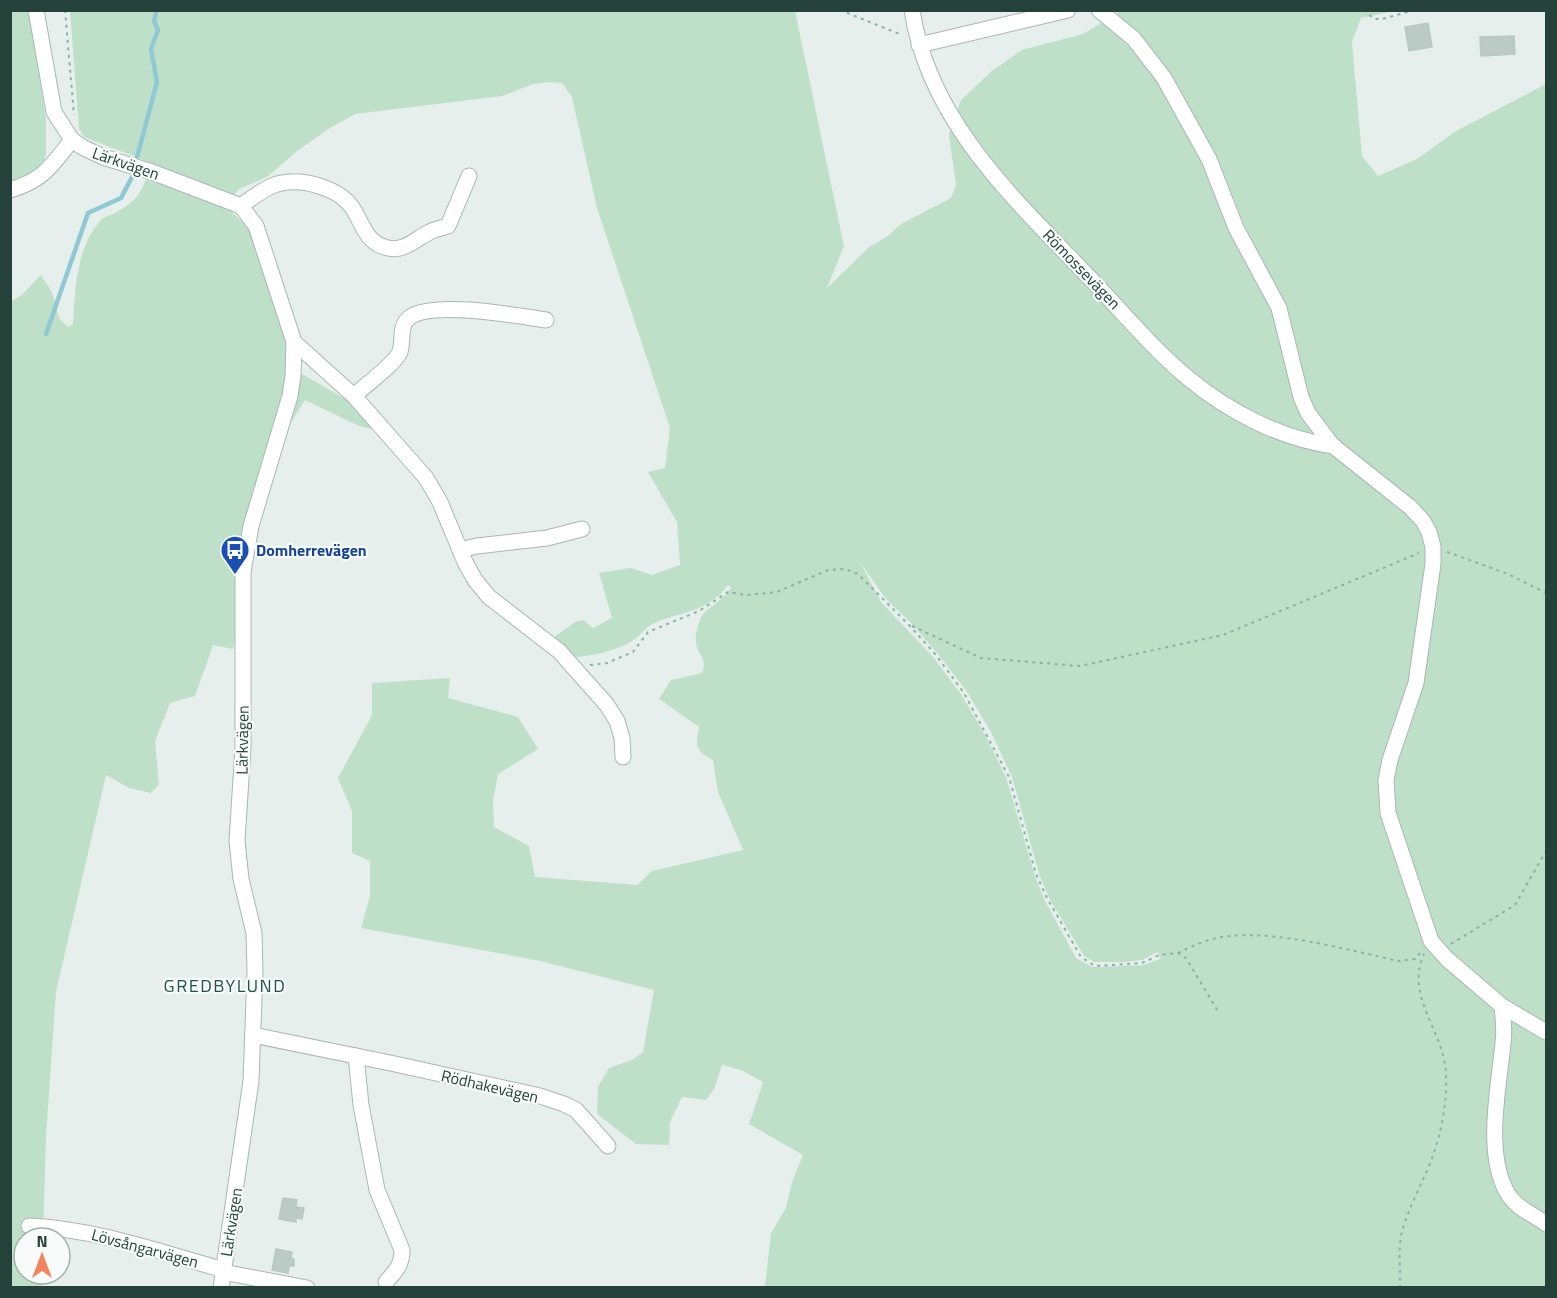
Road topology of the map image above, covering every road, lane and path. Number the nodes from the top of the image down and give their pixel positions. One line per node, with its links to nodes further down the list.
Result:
1 (36, 10): 11 (street, Lärkvägen)
2 (65, 10): 10 (path)
3 (840, 10): 9 (path)
4 (912, 10): 9 (street, Römossevägen)
5 (1068, 10): 9 (street)
6 (1099, 10): 18 (street)
7 (1364, 10): 8 (path)
8 (1415, 10)
9 (918, 41): 18 (street, Römossevägen)
10 (74, 116)
11 (72, 140): 13 (street); 14 (street, Lärkvägen)
12 (469, 176): 14 (street)
13 (10, 190)
14 (241, 206): 16 (street, Lärkvägen)
15 (546, 320): 17 (street)
16 (294, 342): 17 (street); 32 (street, Lärkvägen)
17 (354, 396): 21 (street)
18 (1334, 446): 20 (street)
19 (582, 529): 21 (street)
20 (1433, 547): 22 (path); 23 (path); 27 (street)
21 (460, 550): 24 (street)
22 (1546, 593)
23 (909, 625): 24 (path); 28 (path)
24 (575, 667): 25 (street)
25 (622, 757)
26 (1546, 850): 27 (path)
27 (1435, 946): 28 (path); 29 (street); 40 (path)
28 (1178, 953): 30 (path)
29 (1502, 1006): 31 (street); 35 (street)
30 (1219, 1013)
31 (1546, 1032)
32 (253, 1035): 33 (street, Rödhakevägen); 37 (street, Lärkvägen)
33 (356, 1056): 34 (street, Rödhakevägen); 38 (street)
34 (608, 1146)
35 (1546, 1224)
36 (72, 1230): 37 (street, Lövsångarvägen)
37 (223, 1276): 39 (street, Lövsångarvägen)
38 (386, 1282)
39 (308, 1287)
40 (1400, 1287)

